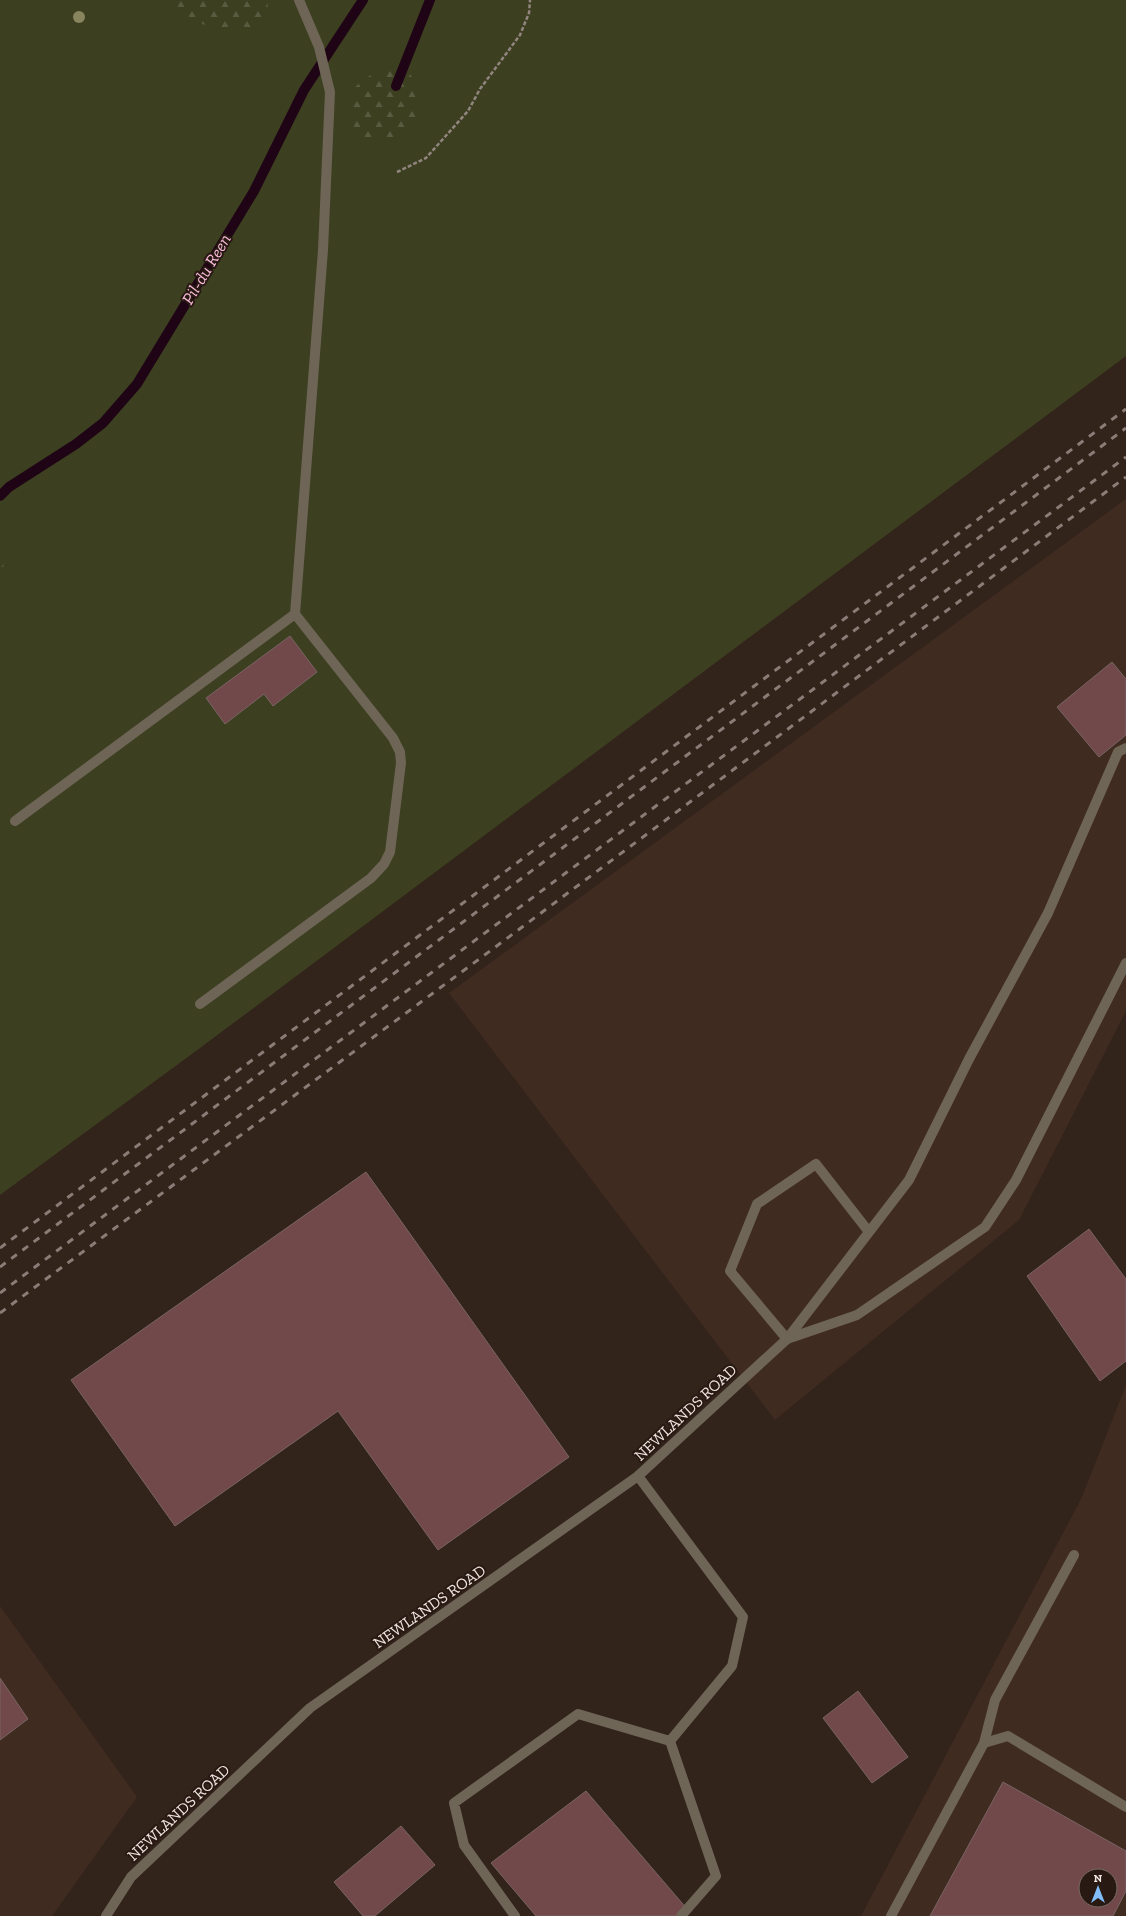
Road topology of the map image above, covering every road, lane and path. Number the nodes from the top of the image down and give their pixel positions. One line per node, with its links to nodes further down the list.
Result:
1 (299, 0): 4 (street)
2 (530, 0): 3 (path)
3 (397, 172)
4 (296, 614): 6 (street); 8 (street)
5 (1126, 748): 9 (street, NEWLANDS ROAD)
6 (15, 821)
7 (1126, 963): 10 (street)
8 (200, 1004)
9 (869, 1232): 10 (street, NEWLANDS ROAD); 10 (street)
10 (787, 1338): 11 (street, NEWLANDS ROAD)
11 (638, 1476): 13 (street); 16 (street, NEWLANDS ROAD)
12 (1074, 1555): 14 (street)
13 (670, 1741): 17 (street); 18 (street)
14 (984, 1742): 15 (street); 19 (street)
15 (1126, 1806)
16 (106, 1916)
17 (514, 1916)
18 (681, 1916)
19 (891, 1916)

